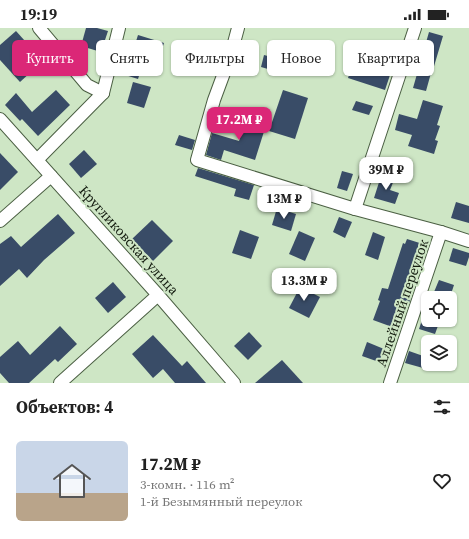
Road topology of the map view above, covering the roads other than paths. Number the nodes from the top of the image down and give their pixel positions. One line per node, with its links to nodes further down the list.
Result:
1 (39, 28): 5 (street)
2 (119, 28): 5 (street)
3 (238, 28): 9 (street)
4 (415, 28): 9 (street)
5 (103, 93): 7 (street)
6 (0, 119): 7 (street, Кругликовская улица)
7 (37, 160): 8 (street, Кругликовская улица)
8 (51, 176): 10 (street); 13 (street, Кругликовская улица)
9 (355, 209): 11 (street)
10 (0, 221)
11 (442, 232): 12 (street); 16 (street, Аллейный переулок)
12 (469, 240)
13 (158, 296): 14 (street); 15 (street, Кругликовская улица)
14 (60, 383)
15 (234, 383)
16 (390, 383)

